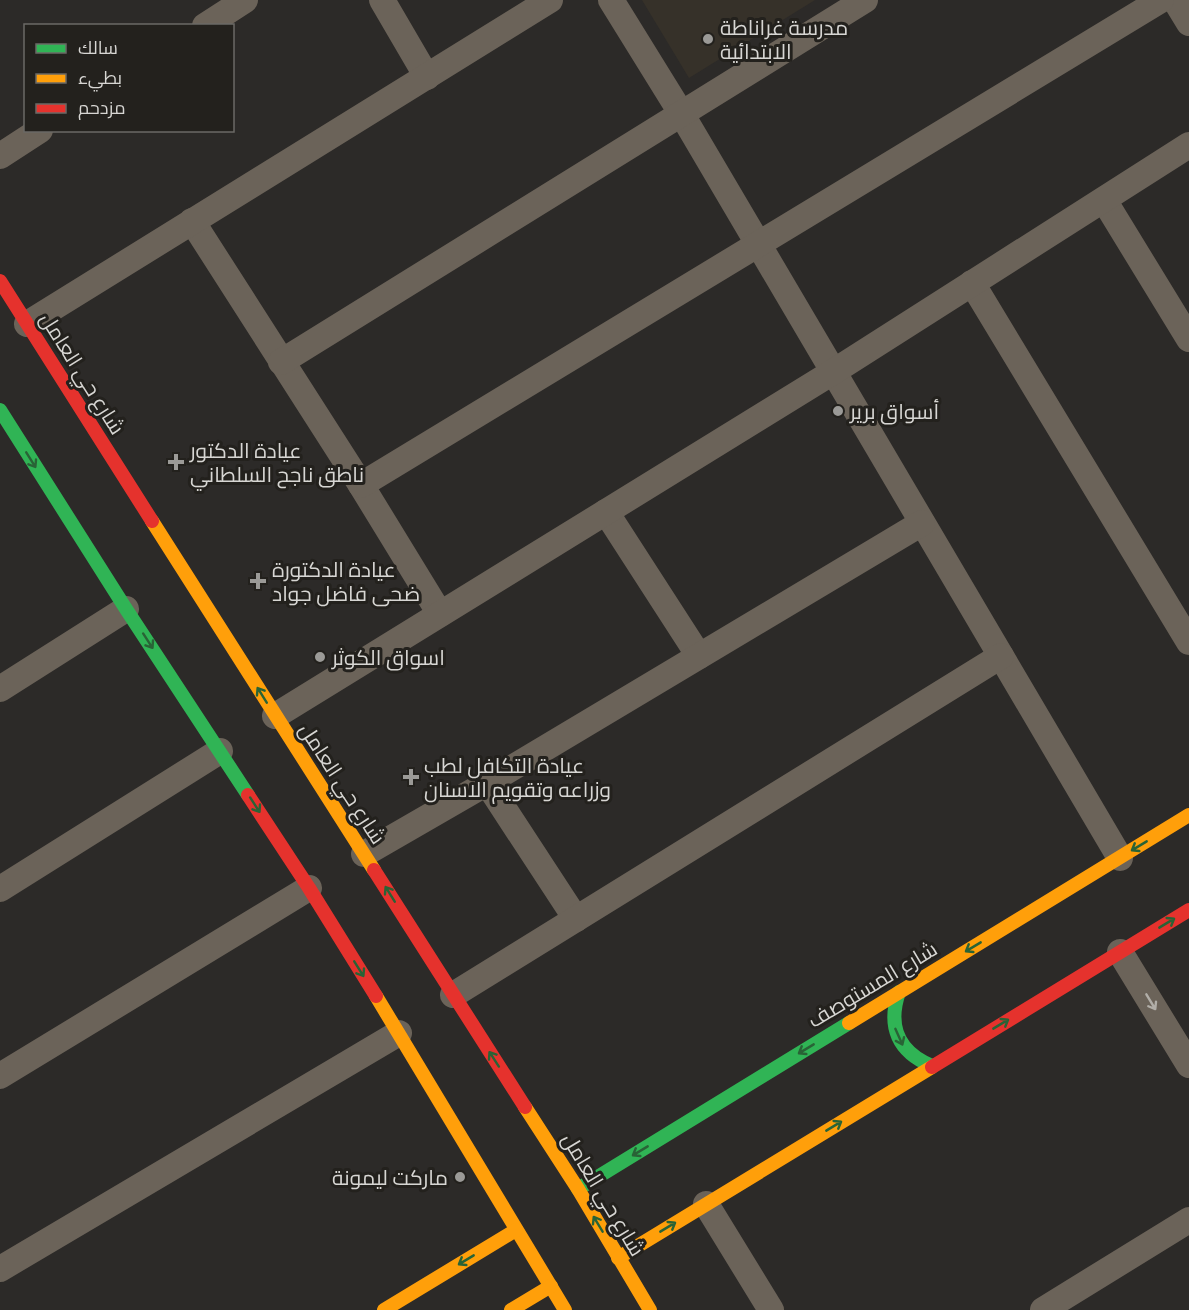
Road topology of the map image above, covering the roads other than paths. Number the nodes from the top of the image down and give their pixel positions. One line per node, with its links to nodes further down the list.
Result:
1 (245, 0): 9 (street)
2 (382, 0): 10 (street)
3 (550, 0): 10 (street)
4 (611, 0): 11 (street)
5 (865, 0): 11 (street)
6 (1161, 0): 17 (street)
7 (1175, 0): 8 (street)
8 (1189, 22)
9 (208, 24)
10 (427, 76): 16 (street)
11 (681, 113): 17 (street); 22 (street)
12 (37, 132): 14 (street)
13 (1189, 145): 15 (street)
14 (0, 156)
15 (1104, 200): 19 (street); 21 (street)
16 (192, 221): 20 (street); 22 (street)
17 (758, 244): 23 (street); 25 (street)
18 (0, 281): 20 (main road, شارع حي العامل)
19 (972, 284): 23 (street); 30 (street)
20 (27, 324): 34 (main road, شارع حي العامل, one-way to 20)
21 (1189, 339)
22 (281, 362): 25 (street)
23 (833, 372): 26 (street); 27 (street)
24 (0, 410): 28 (main road, one-way to 28)
25 (361, 485): 29 (street)
26 (606, 512): 29 (street); 31 (street)
27 (922, 523): 31 (street); 32 (street)
28 (126, 609): 33 (street); 35 (main road, one-way to 35)
29 (440, 614): 34 (street)
30 (1189, 642)
31 (699, 656): 36 (street)
32 (1000, 656): 39 (street); 43 (street)
33 (0, 689)
34 (275, 716): 38 (main road, شارع حي العامل)
35 (220, 751): 40 (main road, one-way to 40); 41 (street)
36 (487, 783): 38 (street); 43 (street)
37 (1189, 815): 39 (main road, شارع المستوصف, one-way to 39)
38 (364, 854): 46 (main road, شارع حي العامل, one-way to 38)
39 (1120, 858): 45 (main road, شارع المستوصف, one-way to 45)
40 (309, 888): 47 (main road, one-way to 47); 50 (street)
41 (0, 889)
42 (1189, 909): 44 (main road, one-way to 42)
43 (576, 919): 46 (street)
44 (1120, 952): 48 (street, one-way to 48); 49 (main road, one-way to 44)
45 (899, 992): 49 (main road, one-way to 49); 51 (main road, شارع المستوصف, one-way to 51)
46 (453, 995): 51 (main road, شارع حي العامل, one-way to 46)
47 (399, 1033): 54 (main road); 56 (street)
48 (1189, 1065)
49 (932, 1066): 52 (main road, one-way to 49)
50 (0, 1076)
51 (578, 1189): 55 (main road, شارع حي العامل, one-way to 51)
52 (706, 1204): 55 (main road, one-way to 52); 62 (street)
53 (1189, 1220): 63 (street)
54 (516, 1230): 57 (main road); 58 (main road, one-way to 58)
55 (618, 1258): 61 (main road, شارع حي العامل)
56 (0, 1269)
57 (550, 1286): 59 (main road); 60 (main road)
58 (384, 1310)
59 (511, 1310)
60 (565, 1310)
61 (650, 1310)
62 (771, 1310)
63 (1043, 1310)

